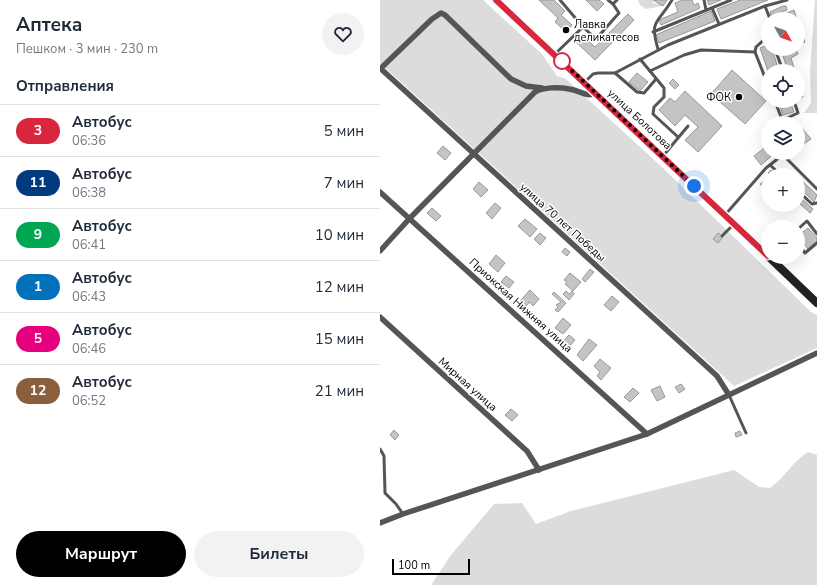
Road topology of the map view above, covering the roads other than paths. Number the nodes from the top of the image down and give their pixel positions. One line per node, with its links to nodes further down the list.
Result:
1 (496, 0): 20 (main road, улица Болотова)
2 (560, 0): 15 (lane)
3 (608, 0): 9 (lane)
4 (617, 0): 9 (lane)
5 (672, 0): 16 (lane)
6 (704, 0): 12 (lane)
7 (731, 0): 11 (lane)
8 (787, 0): 10 (lane)
9 (612, 4): 15 (lane)
10 (765, 6): 13 (lane); 14 (lane)
11 (712, 8): 12 (lane); 14 (lane)
12 (706, 10): 16 (lane)
13 (767, 12)
14 (719, 24): 18 (lane)
15 (583, 27): 20 (lane)
16 (653, 32): 18 (lane)
17 (761, 42): 19 (lane)
18 (658, 49): 21 (lane)
19 (755, 52): 22 (lane); 24 (lane)
20 (555, 54): 27 (main road, улица Болотова)
21 (640, 59): 24 (lane); 25 (lane)
22 (761, 67)
23 (380, 68): 28 (street); 34 (street, улица 70 лет Победы)
24 (650, 72): 26 (lane)
25 (615, 73): 26 (lane); 27 (lane)
26 (656, 79): 33 (lane)
27 (585, 82): 29 (main road, улица Болотова)
28 (542, 88): 29 (street); 34 (street)
29 (596, 93): 35 (main road, улица Болотова)
30 (778, 108): 31 (lane)
31 (796, 108)
32 (688, 126): 33 (lane)
33 (678, 137): 35 (lane)
34 (474, 154): 45 (street); 58 (street, улица 70 лет Победы)
35 (663, 156): 44 (main road, улица Болотова)
36 (776, 160): 38 (lane)
37 (790, 160): 40 (lane)
38 (770, 165): 39 (lane); 44 (lane)
39 (773, 168)
40 (817, 189)
41 (380, 192): 45 (street, Приокская Нижняя улица)
42 (805, 198): 43 (lane)
43 (817, 203)
44 (725, 215): 47 (main road, улица Болотова)
45 (410, 218): 52 (street); 60 (street, Приокская Нижняя улица)
46 (805, 223): 48 (lane)
47 (734, 224): 49 (lane); 51 (main road, улица Болотова)
48 (817, 234)
49 (722, 236)
50 (817, 243): 53 (lane)
51 (761, 249)
52 (380, 251)
53 (805, 253)
54 (777, 264): 55 (main road, улица Болотова)
55 (817, 303)
56 (380, 317): 62 (street, Мирная улица)
57 (817, 353): 58 (street)
58 (729, 395): 59 (lane); 60 (street)
59 (746, 433)
60 (648, 434): 62 (street)
61 (380, 449): 63 (lane)
62 (539, 470): 63 (street)
63 (403, 514): 64 (street)
64 (380, 523)

